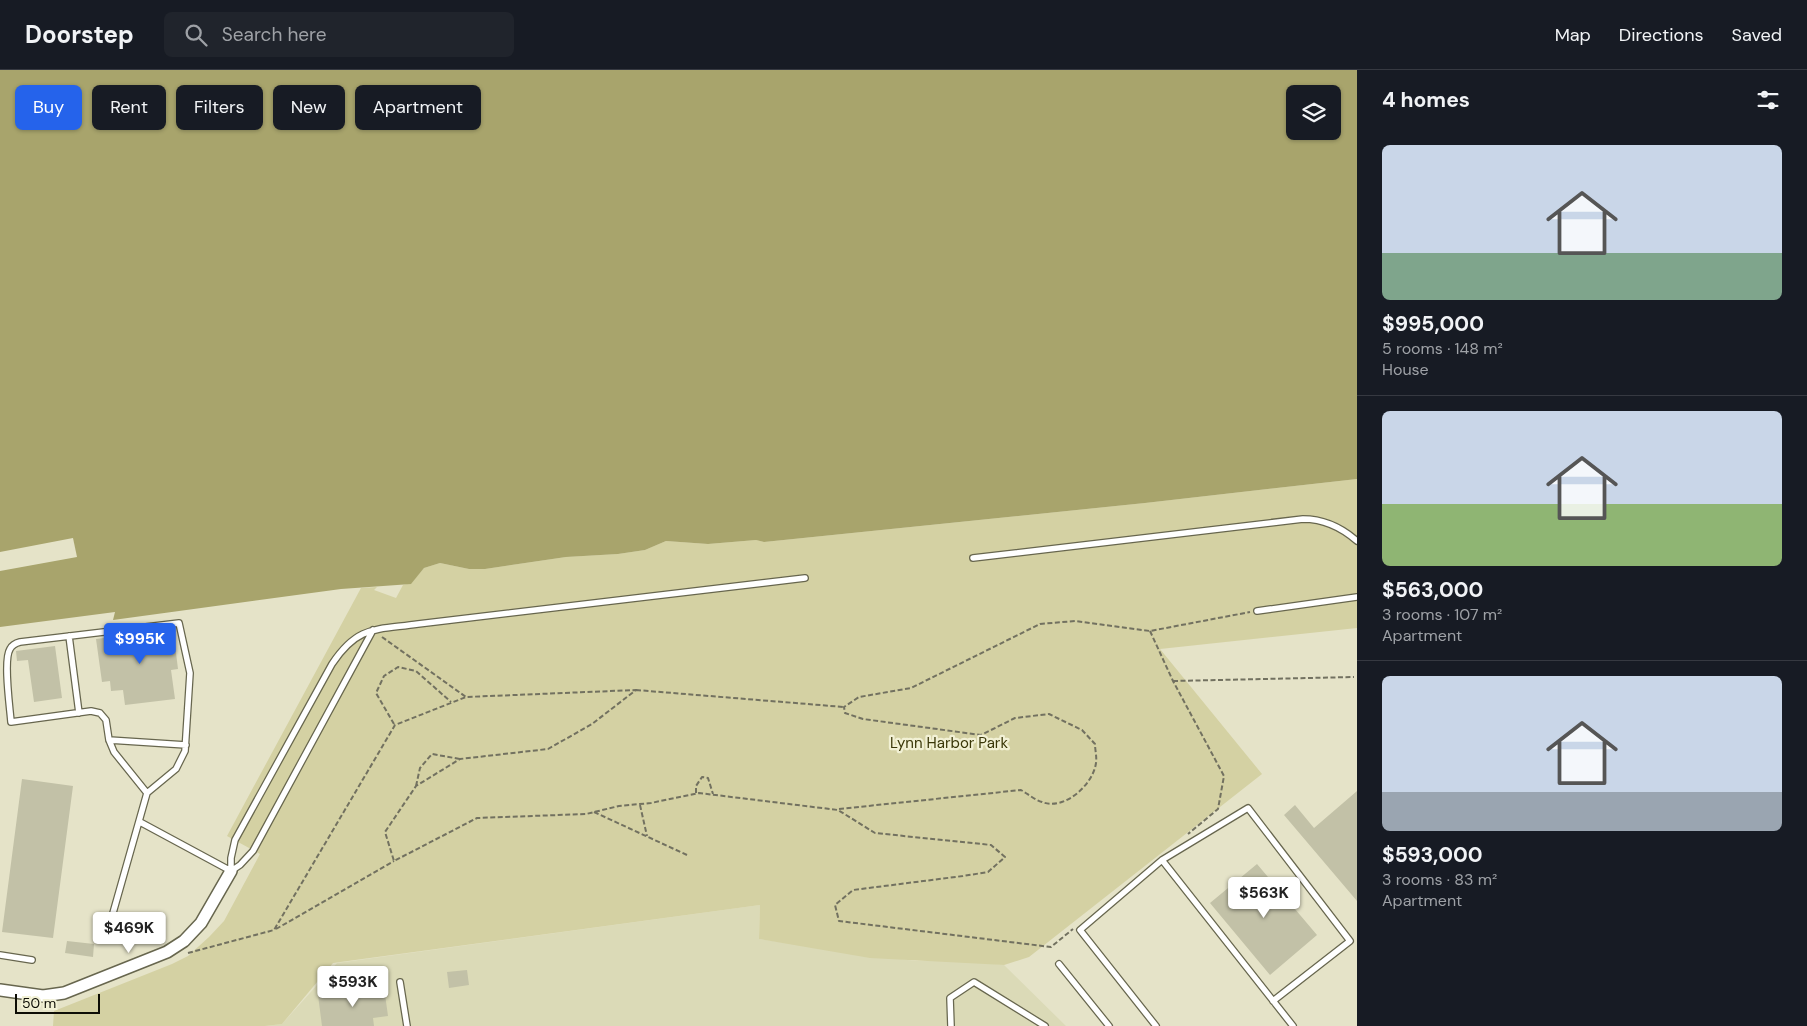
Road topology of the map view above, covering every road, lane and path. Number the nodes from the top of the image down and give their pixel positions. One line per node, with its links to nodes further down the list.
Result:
1 (1357, 541): 2 (lane)
2 (973, 558)
3 (805, 578): 6 (lane)
4 (1357, 597): 5 (lane)
5 (1257, 610): 7 (path)
6 (373, 630): 12 (path); 33 (lane); 33 (lane)
7 (1150, 631): 10 (path); 14 (path)
8 (69, 636): 15 (lane); 15 (lane); 18 (lane)
9 (1354, 677): 10 (path)
10 (1173, 681): 28 (path)
11 (636, 690): 12 (path); 14 (path); 19 (path)
12 (466, 697): 13 (path)
13 (452, 702): 16 (path); 16 (path)
14 (844, 707): 25 (path)
15 (79, 713): 17 (lane)
16 (394, 725): 36 (path)
17 (109, 740): 18 (lane); 22 (lane)
18 (186, 744): 22 (lane)
19 (460, 759): 20 (path); 20 (path)
20 (416, 786): 32 (path)
21 (696, 793): 23 (path); 23 (path); 24 (path)
22 (147, 794): 27 (lane)
23 (713, 794): 25 (path)
24 (640, 804): 26 (path); 29 (path)
25 (838, 810): 35 (path)
26 (594, 812): 29 (path); 32 (path)
27 (140, 822): 33 (lane); 34 (lane)
28 (1187, 834)
29 (647, 836): 30 (path)
30 (687, 855)
31 (1162, 860): 43 (lane); 43 (lane); 48 (lane)
32 (394, 861): 36 (path)
33 (231, 871): 42 (street)
34 (109, 927)
35 (1074, 928)
36 (274, 930): 37 (path)
37 (185, 954)
38 (0, 955): 39 (lane)
39 (32, 960)
40 (1060, 964): 47 (lane)
41 (400, 982): 44 (lane)
42 (0, 990)
43 (1273, 1001): 49 (lane)
44 (407, 1026)
45 (951, 1026): 46 (lane)
46 (1045, 1026)
47 (1109, 1026)
48 (1156, 1026)
49 (1293, 1026)

